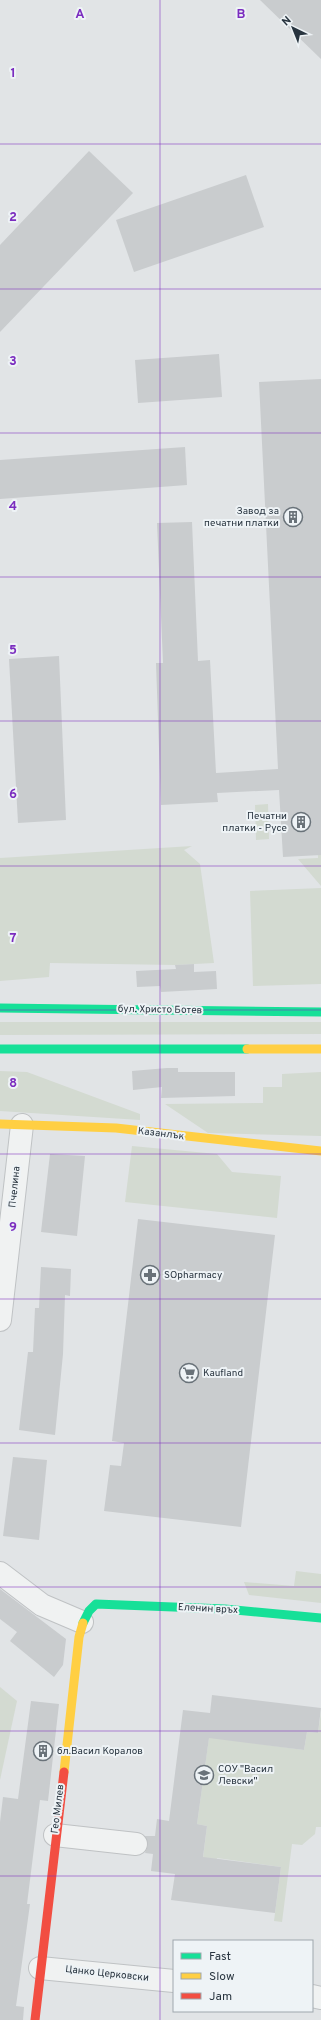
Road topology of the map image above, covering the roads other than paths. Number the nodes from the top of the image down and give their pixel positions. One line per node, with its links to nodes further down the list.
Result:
1 (0, 1008): 2 (main road, бул. Христо Ботев)
2 (321, 1012)
3 (321, 1049): 4 (main road)
4 (0, 1050)
5 (0, 1124): 6 (main road, Казанлък)
6 (22, 1125): 7 (main road, Казанлък); 8 (street, Пчелина)
7 (321, 1151)
8 (0, 1320)
9 (0, 1573): 12 (street)
10 (96, 1604): 11 (main road, Еленин връх); 12 (main road, Гео Милев)
11 (321, 1618)
12 (82, 1622): 13 (main road, Гео Милев)
13 (55, 1836): 14 (street); 15 (main road, Гео Милев)
14 (136, 1844)
15 (40, 1968): 16 (street, Цанко Церковски); 17 (main road, Гео Милев)
16 (173, 1981)
17 (35, 2020)

